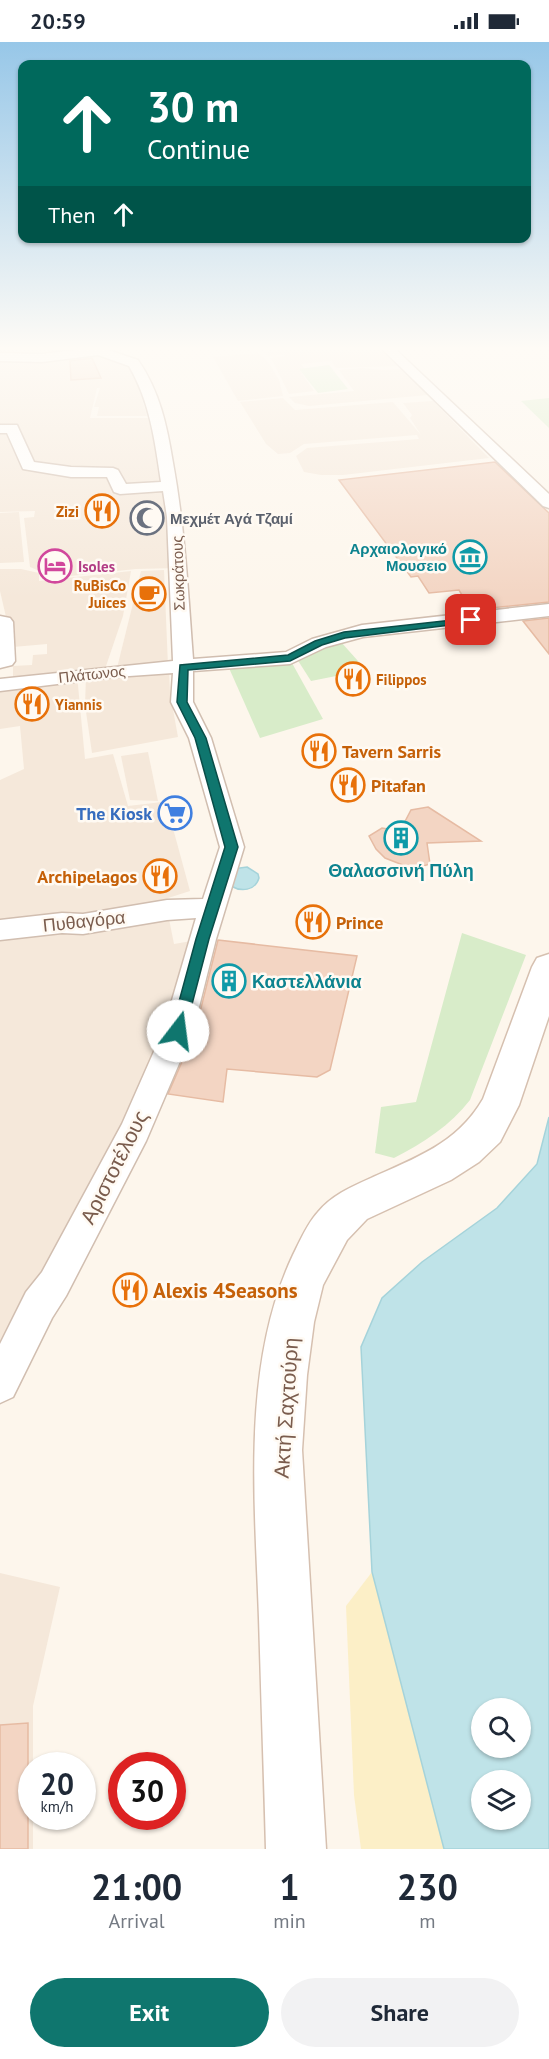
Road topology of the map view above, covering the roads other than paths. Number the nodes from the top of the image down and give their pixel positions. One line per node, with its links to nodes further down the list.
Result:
1 (7, 430): 4 (street)
2 (160, 430): 4 (street, Σωκράτους)
3 (473, 430): 5 (street)
4 (169, 486): 9 (street, Σωκράτους)
5 (549, 503)
6 (549, 610): 9 (street, Πλάτωνος)
7 (0, 622): 8 (street)
8 (0, 662)
9 (183, 667): 10 (street, Πλάτωνος); 11 (street, Σωκράτους)
10 (0, 685)
11 (213, 908): 12 (street, Πυθαγόρα); 14 (street, Αριστοτέλους)
12 (0, 930)
13 (549, 967): 15 (main road, Ακτή Σαχτούρη)
14 (0, 1384)
15 (296, 1849)

